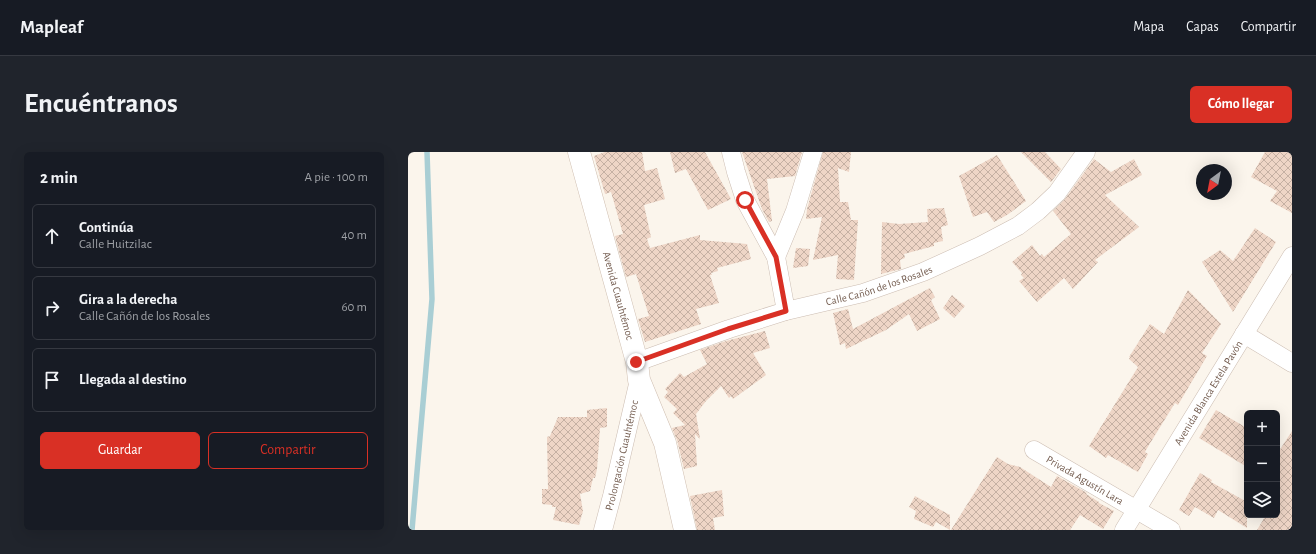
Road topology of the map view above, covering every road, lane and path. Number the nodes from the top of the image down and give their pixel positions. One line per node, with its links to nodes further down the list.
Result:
1 (579, 152): 10 (street, Avenida Cuauhtémoc)
2 (731, 152): 6 (street)
3 (812, 152): 6 (street)
4 (1086, 152): 7 (street, Calle Cañón de los Rosales)
5 (1292, 256): 8 (street, Avenida Blanca Estela Pavón)
6 (776, 257): 7 (street)
7 (786, 311): 10 (street, Calle Cañón de los Rosales)
8 (1244, 334): 9 (street); 12 (street, Avenida Blanca Estela Pavón)
9 (1292, 363)
10 (638, 371): 13 (street, Prolongación Cuauhtémoc); 14 (street, Avenida Cuauhtémoc)
11 (1034, 450): 12 (street, Privada Agustín Lara)
12 (1137, 509): 15 (street, Avenida Blanca Estela Pavón); 16 (street, Privada Agustín Lara)
13 (603, 530)
14 (685, 530)
15 (1124, 530)
16 (1171, 530)

